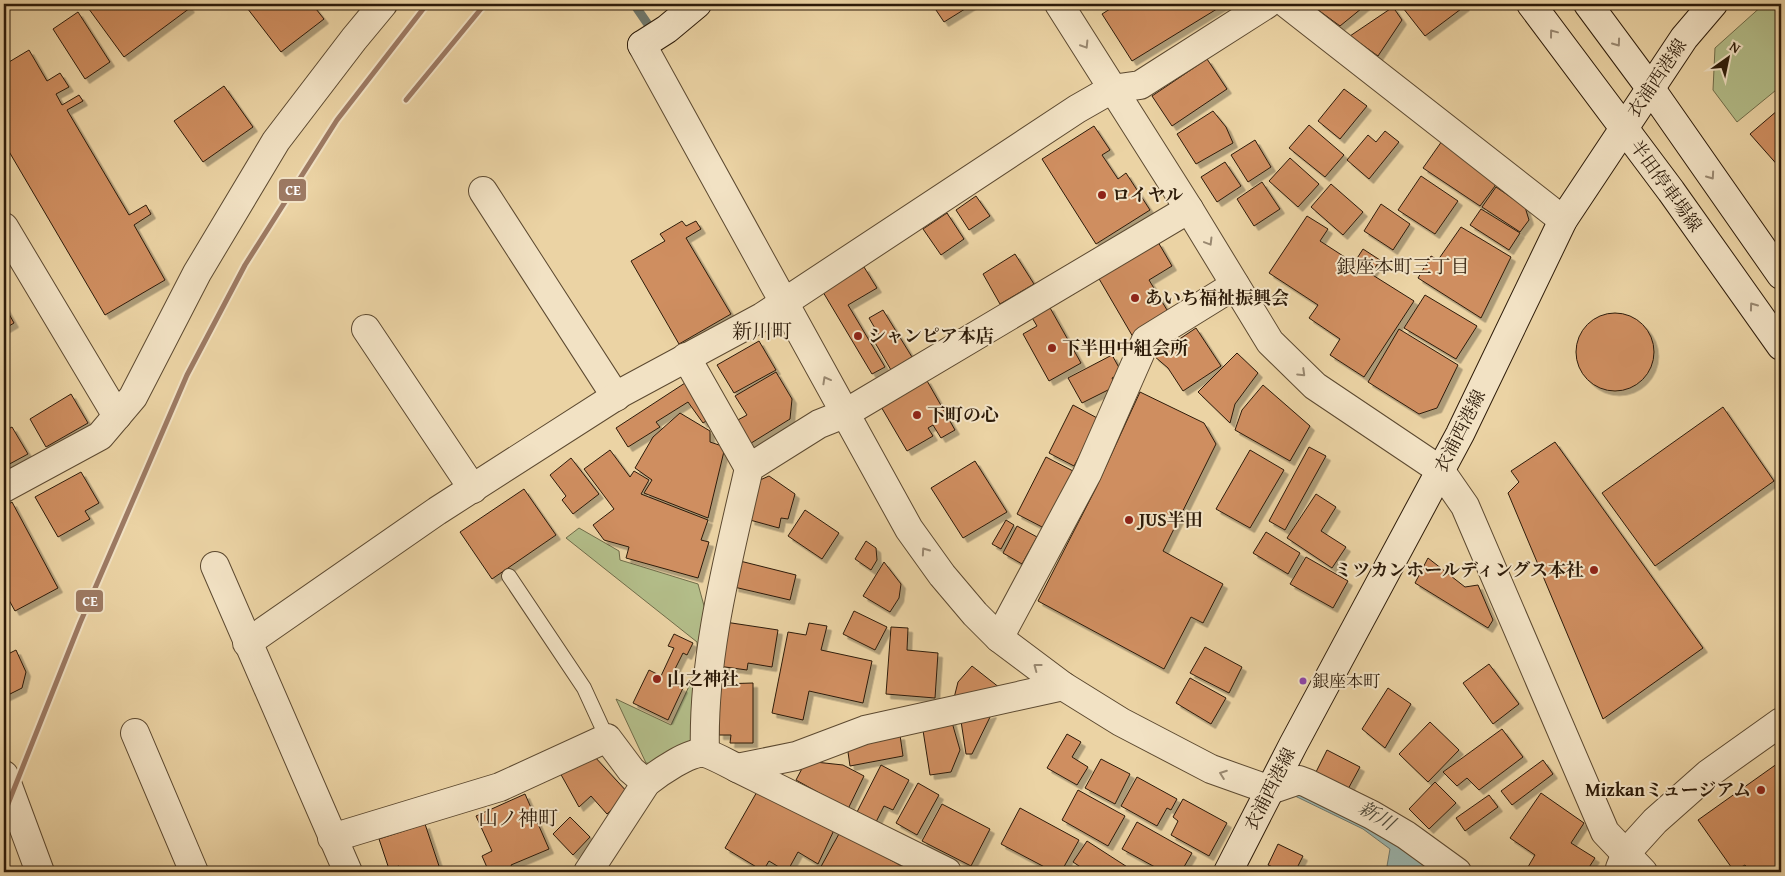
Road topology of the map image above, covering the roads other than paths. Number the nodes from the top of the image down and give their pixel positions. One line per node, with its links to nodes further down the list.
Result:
1 (383, 4): 24 (street)
2 (697, 4): 18 (street)
3 (1059, 4): 9 (street, one-way to 9)
4 (1267, 4): 9 (street)
5 (1287, 4): 14 (street)
6 (1531, 4): 11 (street, 半田停車場線, one-way to 6)
7 (1588, 4): 10 (street, one-way to 10)
8 (1713, 4): 10 (street, 衣浦西港線)
9 (1112, 89): 13 (street); 18 (street)
10 (1651, 89): 11 (street, 衣浦西港線); 16 (street, one-way to 16)
11 (1624, 128): 14 (street, 衣浦西港線); 20 (street, 半田停車場線, one-way to 11)
12 (483, 191): 22 (street)
13 (1189, 209): 17 (street, one-way to 17); 23 (street)
14 (1563, 220): 26 (street, 衣浦西港線)
15 (4, 227): 24 (street)
16 (1781, 275)
17 (1235, 285): 26 (street, one-way to 26); 31 (street)
18 (784, 302): 21 (street); 23 (street, one-way to 18)
19 (366, 329): 28 (street)
20 (1781, 346)
21 (686, 357): 22 (street); 25 (street)
22 (616, 397): 28 (street)
23 (844, 414): 25 (street); 31 (street, one-way to 23)
24 (117, 416): 27 (street)
25 (750, 468): 37 (street)
26 (1440, 470): 41 (street, 衣浦西港線); 43 (street)
27 (4, 488)
28 (473, 489): 32 (street)
29 (215, 566): 32 (street)
30 (509, 576): 36 (lane)
31 (999, 638): 33 (street, one-way to 31)
32 (248, 643): 42 (street)
33 (1063, 686): 38 (street); 41 (street, one-way to 33)
34 (1781, 722): 43 (street)
35 (135, 733): 45 (street)
36 (607, 738): 40 (street); 42 (street)
37 (705, 754): 38 (street); 40 (street)
38 (737, 768): 48 (street)
39 (4, 775): 44 (street)
40 (646, 783): 47 (street)
41 (1270, 790): 49 (street, 衣浦西港線); 50 (street)
42 (332, 838): 46 (street)
43 (1629, 866)
44 (40, 872)
45 (194, 872)
46 (348, 872)
47 (588, 872)
48 (947, 872)
49 (1228, 872)
50 (1458, 872)

